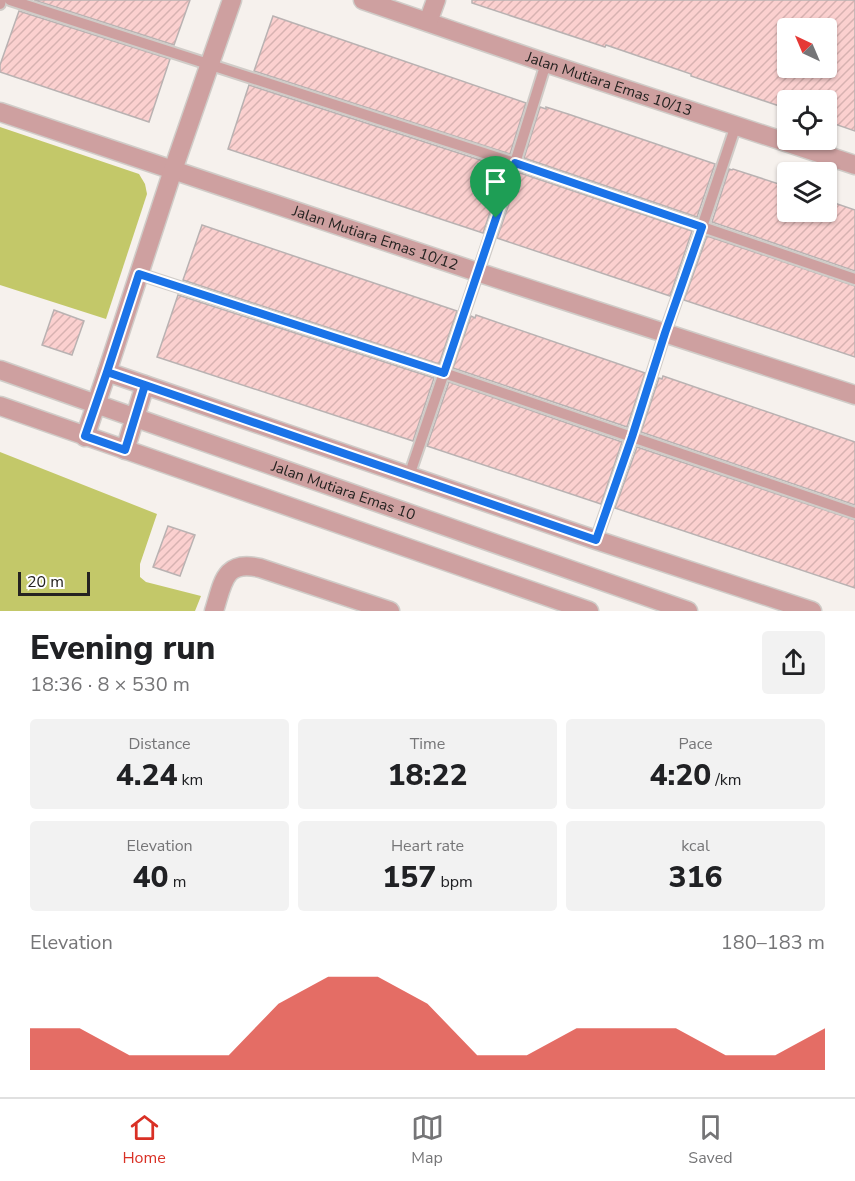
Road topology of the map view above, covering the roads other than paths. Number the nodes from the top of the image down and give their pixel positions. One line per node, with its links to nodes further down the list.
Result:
1 (10, 0): 7 (lane)
2 (232, 0): 7 (street)
3 (363, 0): 5 (street, Jalan Mutiara Emas 10/13)
4 (436, 0): 5 (street)
5 (428, 22): 6 (street, Jalan Mutiara Emas 10/13)
6 (546, 63): 9 (street, Jalan Mutiara Emas 10/13); 10 (lane)
7 (210, 64): 10 (lane); 12 (street)
8 (0, 112): 12 (street, Jalan Mutiara Emas 10/12)
9 (736, 125): 11 (street, Jalan Mutiara Emas 10/13); 13 (lane)
10 (515, 163): 13 (lane); 14 (lane)
11 (855, 165)
12 (172, 170): 14 (street, Jalan Mutiara Emas 10/12); 15 (street)
13 (702, 227): 16 (lane); 17 (lane)
14 (477, 272): 17 (street, Jalan Mutiara Emas 10/12); 20 (lane)
15 (139, 274): 19 (street); 20 (lane)
16 (855, 279)
17 (665, 333): 22 (street, Jalan Mutiara Emas 10/12); 27 (lane)
18 (0, 370): 23 (street, Jalan Mutiara Emas 10)
19 (107, 372): 21 (street); 23 (street)
20 (444, 373): 27 (lane); 29 (lane)
21 (145, 385): 25 (street); 29 (street)
22 (855, 395)
23 (96, 405): 25 (street, Jalan Mutiara Emas 10); 26 (street)
24 (0, 406): 26 (street)
25 (135, 418): 28 (street); 35 (street, Jalan Mutiara Emas 10)
26 (85, 436): 28 (street)
27 (632, 437): 30 (lane); 31 (lane)
28 (125, 450): 34 (street)
29 (409, 476): 31 (street)
30 (855, 513)
31 (596, 540): 36 (street)
32 (214, 611): 33 (street)
33 (390, 611)
34 (589, 611)
35 (688, 611)
36 (812, 611)

